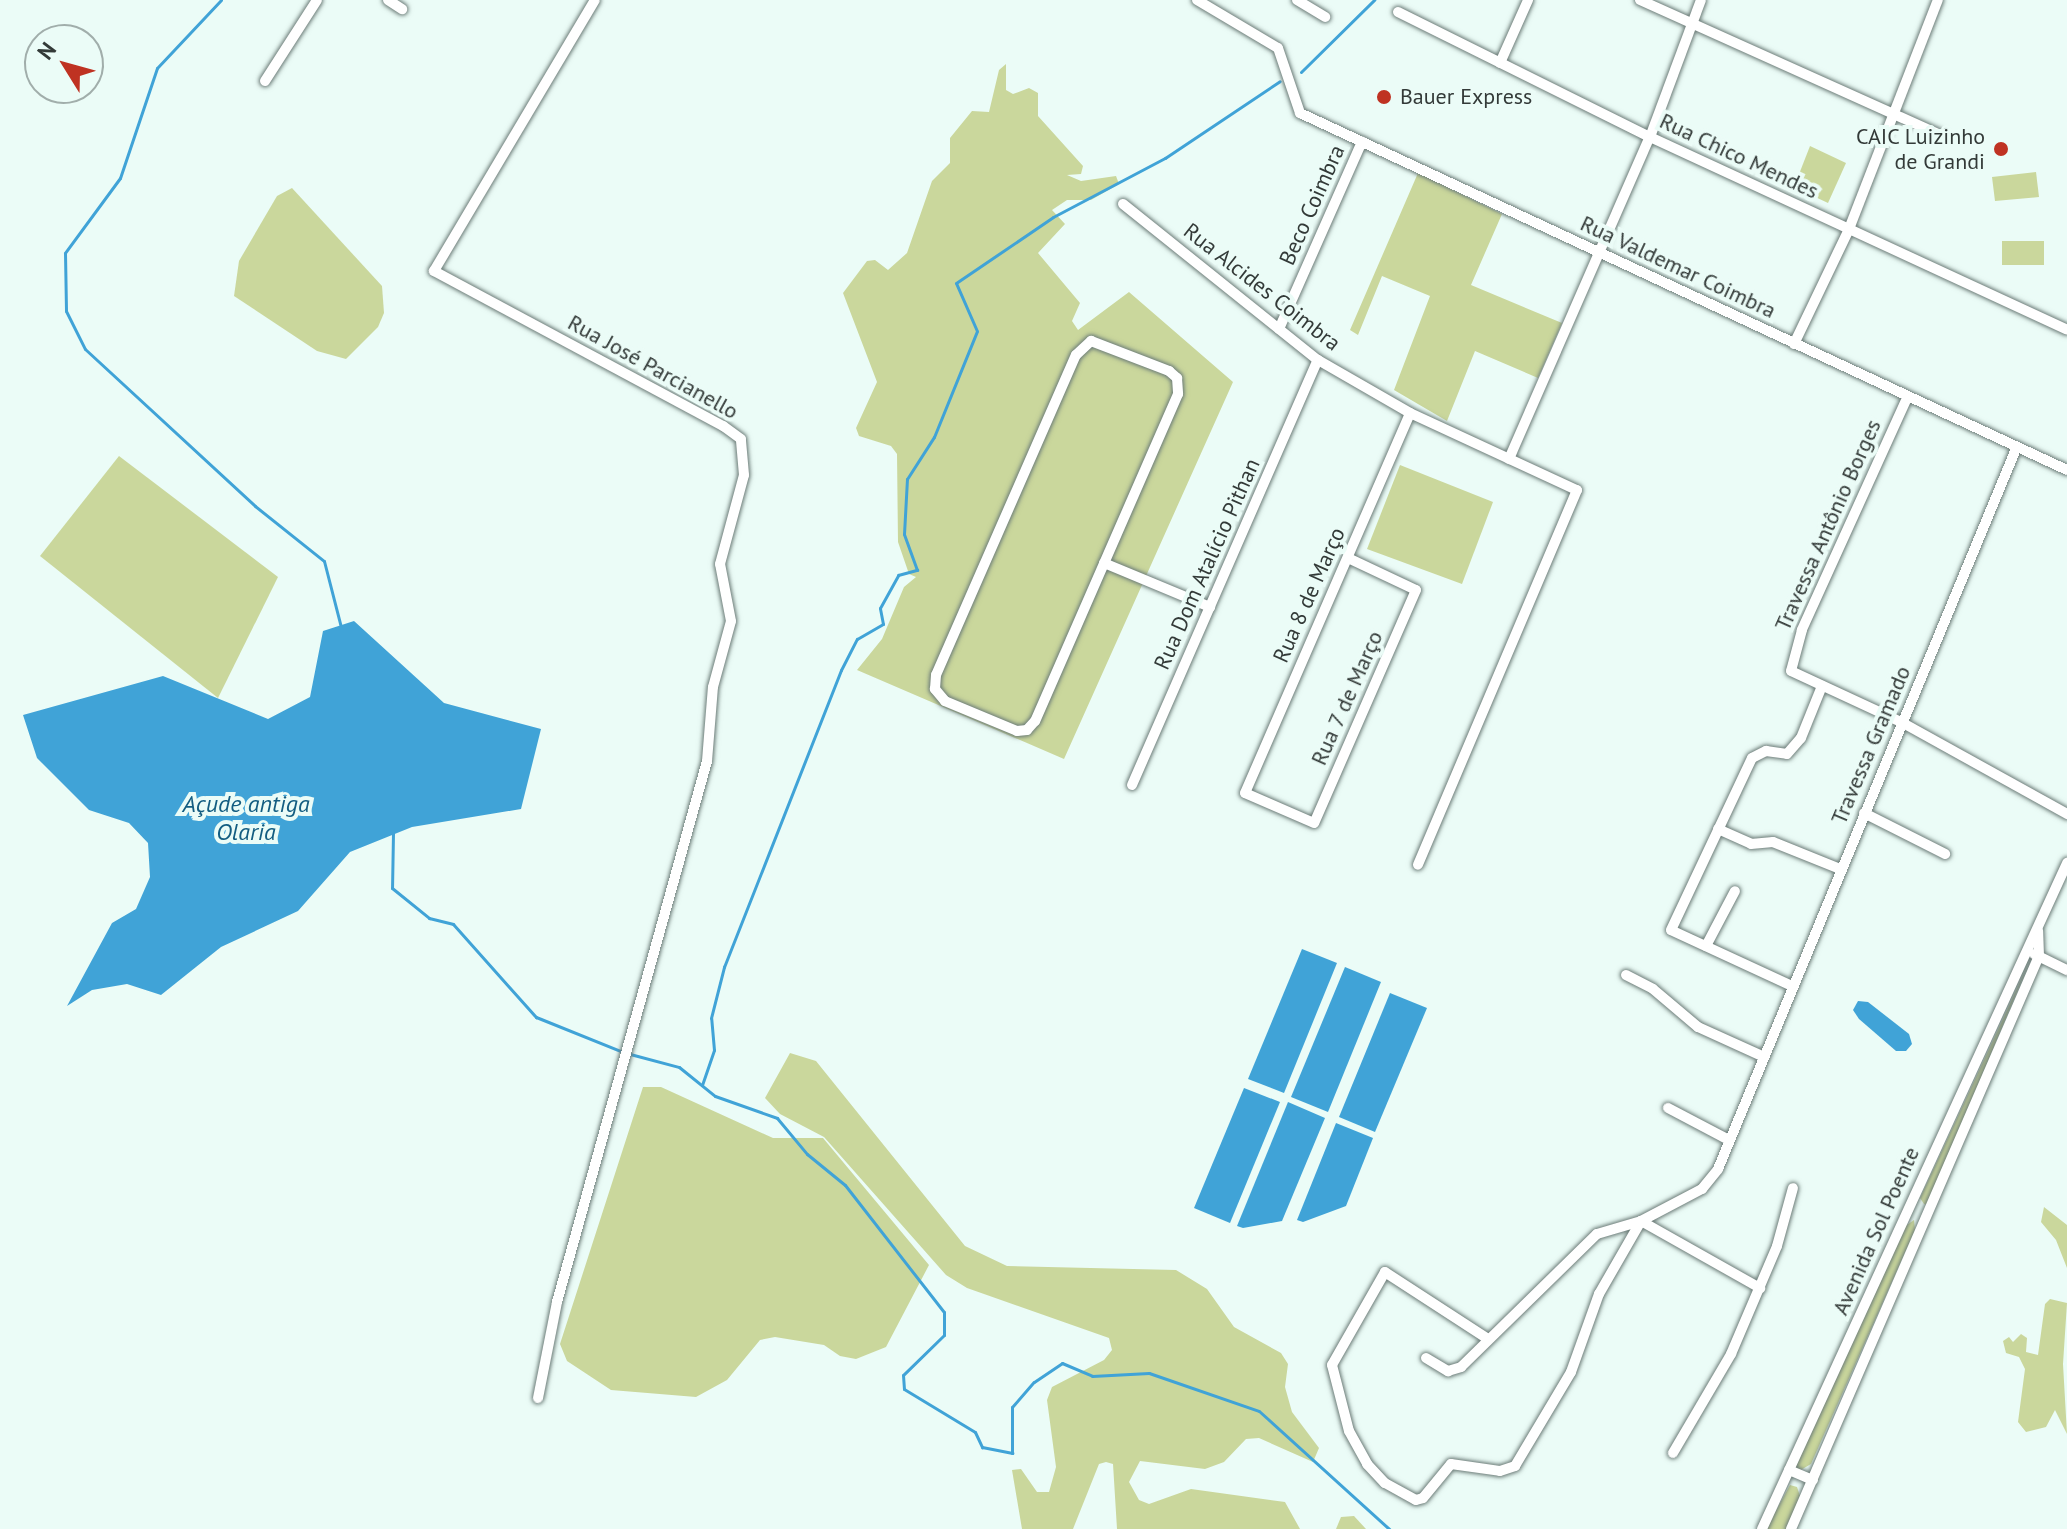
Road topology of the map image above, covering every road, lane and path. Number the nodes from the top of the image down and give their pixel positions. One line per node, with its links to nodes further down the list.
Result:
1 (317, 0): 15 (street)
2 (388, 0): 10 (street)
3 (595, 0): 64 (street, Rua José Parcianello)
4 (1197, 0): 19 (street, Rua Valdemar Coimbra)
5 (1297, 0): 12 (street)
6 (1528, 0): 14 (street)
7 (1640, 0): 13 (street)
8 (1701, 0): 13 (street)
9 (1938, 0): 16 (street)
10 (402, 9)
11 (1398, 12): 14 (street, Rua Chico Mendes)
12 (1325, 17)
13 (1692, 24): 16 (street); 18 (street)
14 (1500, 63): 18 (street, Rua Chico Mendes)
15 (265, 81)
16 (1894, 114): 17 (street); 21 (street)
17 (1941, 135)
18 (1650, 137): 21 (street, Rua Chico Mendes); 22 (street)
19 (1362, 142): 22 (street, Rua Valdemar Coimbra); 23 (street, Beco Coimbra)
20 (1123, 204): 23 (street, Rua Alcides Coimbra)
21 (1849, 229): 24 (street, Rua Chico Mendes); 25 (street)
22 (1601, 252): 25 (street, Rua Valdemar Coimbra); 30 (street)
23 (1279, 329): 26 (street, Rua Alcides Coimbra)
24 (2067, 330)
25 (1794, 344): 27 (street, Rua Valdemar Coimbra)
26 (1318, 360): 28 (street, Rua Alcides Coimbra); 34 (street, Rua Dom Atalício Pithan)
27 (1907, 398): 29 (street, Rua Valdemar Coimbra); 35 (street, Travessa Antônio Borges)
28 (1410, 413): 30 (street, Rua Alcides Coimbra); 32 (street, Rua 8 de Março)
29 (2016, 449): 31 (street, Rua Valdemar Coimbra); 36 (street, Travessa Gramado)
30 (1509, 459): 44 (street, Rua Alcides Coimbra)
31 (2067, 470)
32 (1348, 558): 38 (street, Rua 8 de Março); 38 (street, Rua 7 de Março)
33 (1104, 563): 33 (street); 34 (street)
34 (1210, 607): 37 (street, Rua Dom Atalício Pithan)
35 (1822, 686): 36 (street); 41 (street)
36 (1903, 723): 39 (street, Travessa Gramado); 40 (street)
37 (1132, 785)
38 (1245, 793)
39 (1864, 813): 42 (street); 45 (street, Travessa Gramado)
40 (2067, 814)
41 (1718, 829): 45 (street); 48 (street)
42 (1945, 854)
43 (2067, 863): 47 (street)
44 (1418, 865)
45 (1840, 869): 53 (street, Travessa Gramado)
46 (1735, 891): 48 (street)
47 (2038, 931): 49 (street, Avenida Sol Poente); 50 (street)
48 (1706, 946): 53 (street)
49 (2025, 949): 50 (street); 58 (street, Avenida Sol Poente)
50 (2039, 956): 51 (street); 59 (street, Avenida Sol Poente)
51 (2067, 970)
52 (1626, 975): 54 (street)
53 (1792, 986): 54 (street, Travessa Gramado)
54 (1762, 1056): 56 (street, Travessa Gramado)
55 (1668, 1108): 56 (street)
56 (1727, 1139): 60 (street, Travessa Gramado)
57 (1793, 1188): 61 (street)
58 (1909, 1205): 59 (street); 66 (street, Avenida Sol Poente)
59 (1927, 1215): 67 (street, Avenida Sol Poente)
60 (1641, 1221): 61 (street); 62 (street, Travessa Gramado); 62 (street)
61 (1760, 1288): 65 (street)
62 (1488, 1339): 63 (street, Travessa Gramado)
63 (1426, 1358)
64 (538, 1398)
65 (1673, 1453)
66 (1789, 1470): 67 (street); 68 (street, Avenida Sol Poente)
67 (1813, 1480): 69 (street, Avenida Sol Poente)
68 (1762, 1529)
69 (1791, 1529)

